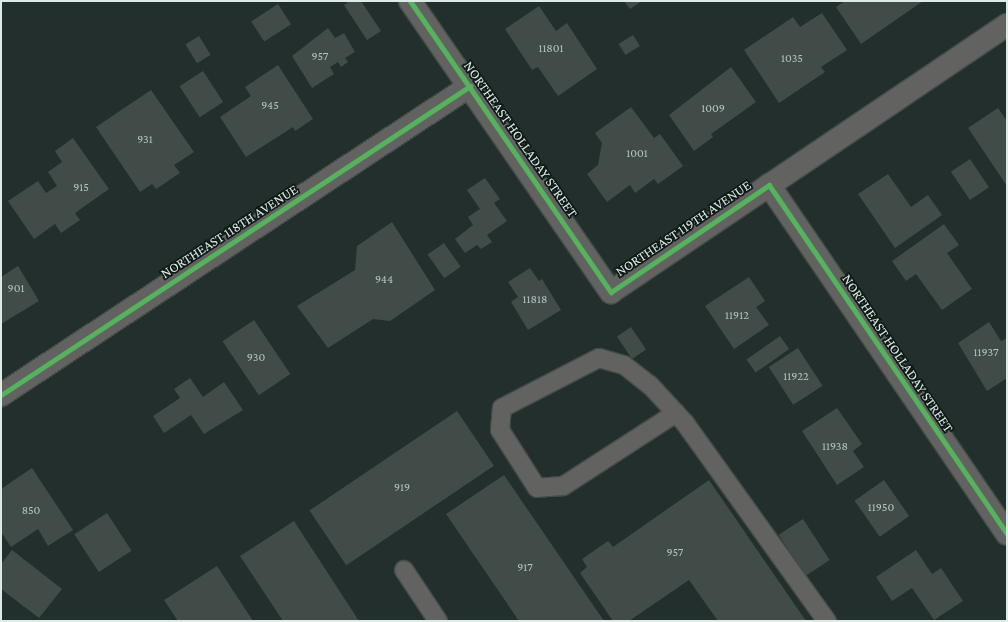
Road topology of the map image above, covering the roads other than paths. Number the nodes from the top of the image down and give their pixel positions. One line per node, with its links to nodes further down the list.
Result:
1 (410, 1): 3 (street, NORTHEAST HOLLADAY STREET)
2 (1007, 25): 4 (street, NORTHEAST 119TH AVENUE)
3 (470, 86): 5 (street, NORTHEAST HOLLADAY STREET); 6 (street, NORTHEAST 118TH AVENUE)
4 (769, 185): 5 (street, NORTHEAST 119TH AVENUE); 8 (street, NORTHEAST HOLLADAY STREET)
5 (611, 292)
6 (1, 395)
7 (676, 413): 7 (lane); 11 (lane)
8 (1007, 534)
9 (404, 570): 10 (lane)
10 (438, 621)
11 (827, 621)

